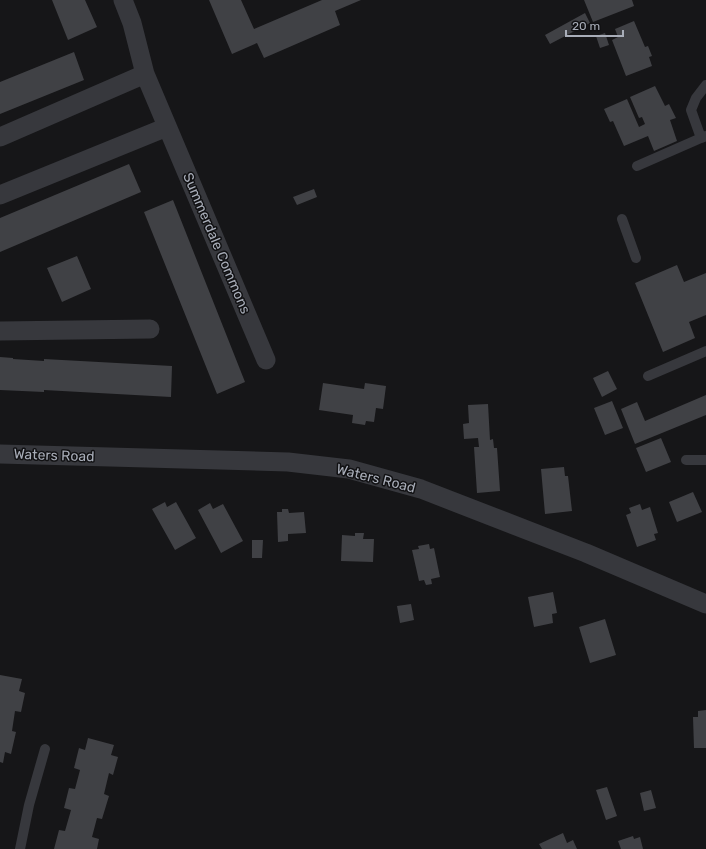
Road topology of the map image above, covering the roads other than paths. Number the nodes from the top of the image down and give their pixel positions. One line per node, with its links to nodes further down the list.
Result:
1 (122, 0): 2 (street, Summerdale Commons)
2 (145, 74): 4 (street, Summerdale Commons); 5 (street)
3 (706, 85): 6 (lane)
4 (167, 127): 8 (street); 14 (street, Summerdale Commons)
5 (0, 137)
6 (703, 137): 7 (lane)
7 (637, 166)
8 (0, 195)
9 (622, 219): 10 (lane)
10 (636, 258)
11 (150, 329): 12 (street)
12 (0, 330)
13 (706, 351): 15 (lane)
14 (266, 360)
15 (648, 376)
16 (0, 454): 19 (street, Waters Road)
17 (686, 460): 18 (lane)
18 (706, 460)
19 (706, 604)
20 (45, 749): 21 (lane)
21 (20, 849)

